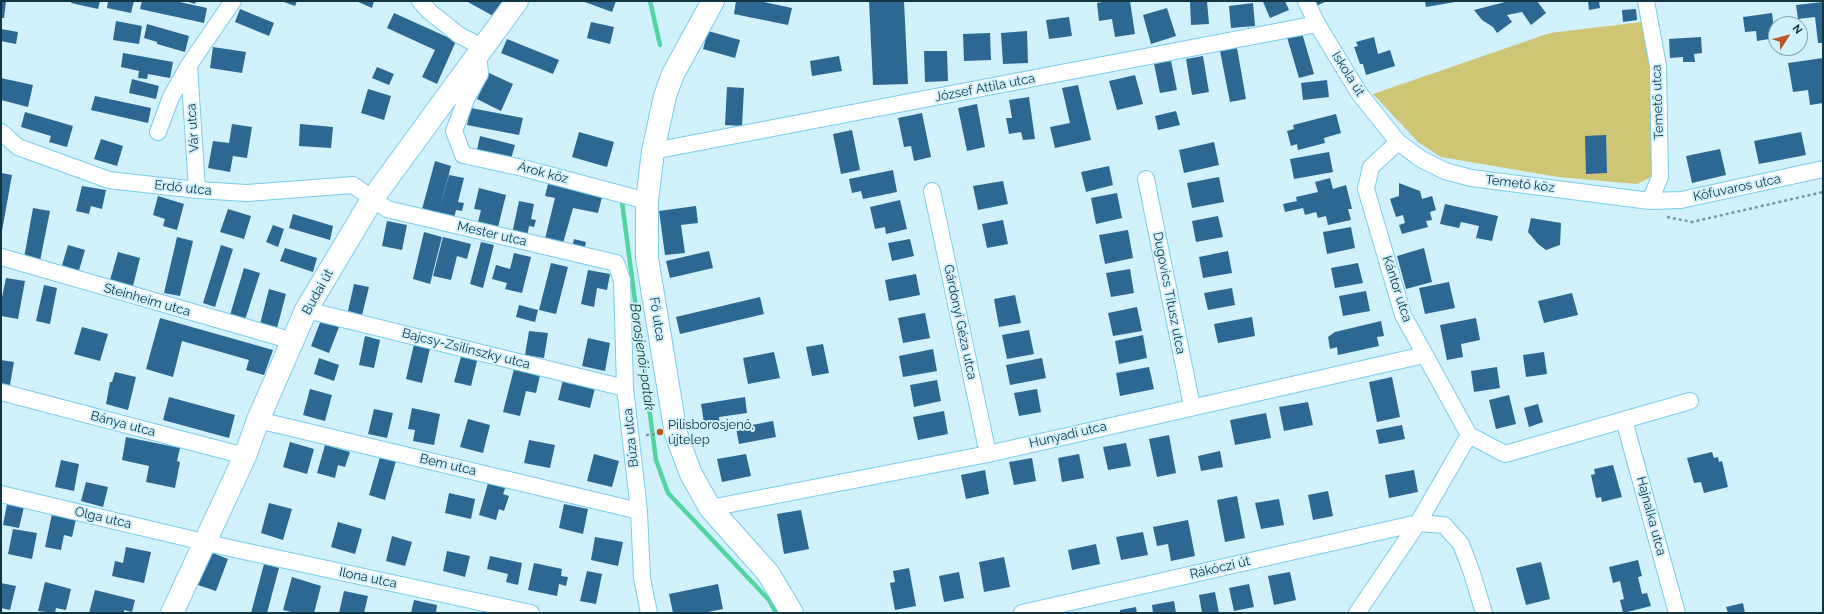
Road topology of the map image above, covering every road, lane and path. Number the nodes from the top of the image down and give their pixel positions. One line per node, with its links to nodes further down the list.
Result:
1 (233, 1): 9 (street, Vár utca)
2 (420, 1): 8 (street)
3 (517, 1): 8 (street, Budai út)
4 (713, 1): 13 (street, Fő utca)
5 (1306, 1): 7 (street, Iskola út)
6 (1646, 1): 21 (street, Temető utca)
7 (1317, 24): 12 (street, Iskola út); 13 (street, József Attila utca)
8 (480, 50): 19 (street, Budai út); 20 (street, Árok köz)
9 (189, 65): 11 (street, Vár utca); 16 (street, Vár utca)
10 (1, 132): 16 (street, Erdő utca)
11 (158, 132)
12 (1398, 142): 21 (street, Temető köz); 26 (street, Kántor utca)
13 (653, 151): 20 (street, Fő utca)
14 (1823, 169): 21 (street, Kőfuvaros utca)
15 (1146, 179): 30 (street, Dugovics Titusz utca)
16 (197, 190): 19 (street, Erdő utca)
17 (932, 191): 34 (street, Gárdonyi Géza utca)
18 (1823, 192): 21 (path)
19 (373, 198): 23 (street, Mester utca); 24 (street, Budai út)
20 (647, 201): 37 (street, Fő utca)
21 (1650, 201)
22 (1, 257): 25 (street, Steinheim utca)
23 (616, 263): 27 (street, Búza utca)
24 (306, 310): 25 (street, Budai út); 27 (street, Bajcsy-Zsilinszky utca)
25 (293, 341): 31 (street, Budai út)
26 (1424, 355): 30 (street, Hunyadi utca); 33 (street, Kántor utca)
27 (625, 388): 38 (street, Búza utca)
28 (1, 392): 35 (street, Bánya utca)
29 (1690, 401): 32 (street)
30 (1192, 406): 34 (street, Hunyadi utca)
31 (258, 420): 35 (street, Budai út); 38 (street, Bem utca)
32 (1624, 420): 33 (street); 48 (street, Hajnalka utca)
33 (1469, 435): 39 (street)
34 (988, 454): 37 (street, Hunyadi utca)
35 (245, 456): 40 (street, Budai út)
36 (1, 494): 40 (street, Olga utca)
37 (710, 508): 44 (street, Fő utca)
38 (639, 511): 43 (street, Búza utca)
39 (1418, 523): 45 (street, Rákóczi út); 46 (street); 47 (street, Rákóczi út)
40 (205, 542): 41 (street, Budai út); 42 (street, Ilona utca)
41 (172, 613)
42 (531, 613)
43 (649, 613)
44 (792, 613)
45 (1022, 613)
46 (1357, 613)
47 (1484, 613)
48 (1677, 613)

